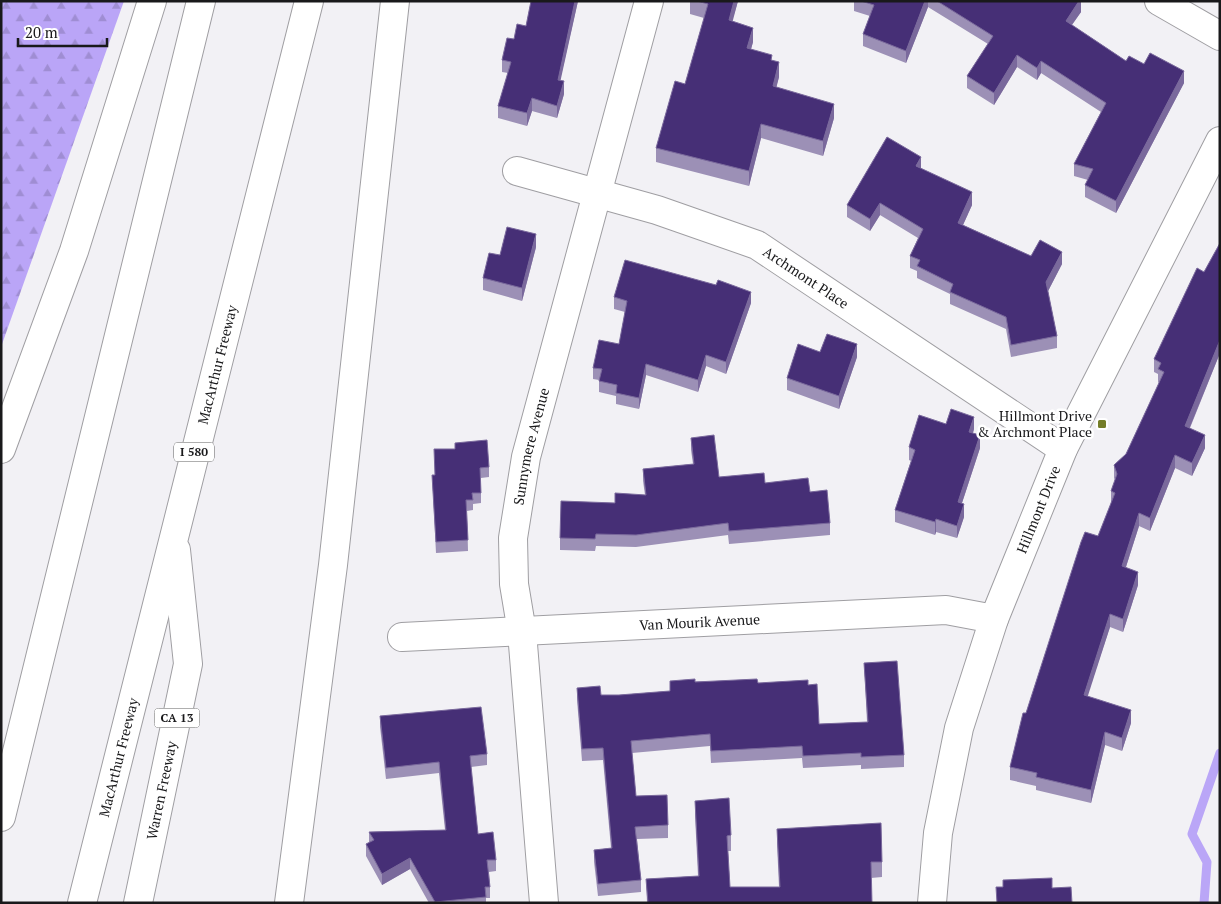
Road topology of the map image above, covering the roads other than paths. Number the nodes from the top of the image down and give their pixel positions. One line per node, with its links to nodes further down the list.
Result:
1 (152, 1): 11 (main road)
2 (201, 1): 17 (main road)
3 (309, 1): 13 (main road, MacArthur Freeway / I 580)
4 (395, 1): 18 (main road)
5 (648, 1): 10 (main road, Sunnymere Avenue)
6 (1159, 1): 7 (main road)
7 (1220, 36)
8 (1220, 141): 12 (main road, Hillmont Drive)
9 (517, 171): 10 (main road, Archmont Place)
10 (597, 192): 12 (main road, Archmont Place); 15 (main road, Sunnymere Avenue)
11 (1, 449)
12 (1063, 449): 14 (main road, Hillmont Drive)
13 (174, 530): 19 (main road, MacArthur Freeway / I 580); 20 (main road, Warren Freeway / CA 13)
14 (994, 619): 15 (main road, Van Mourik Avenue); 24 (main road, Hillmont Drive)
15 (522, 632): 16 (main road, Van Mourik Avenue); 23 (main road, Sunnymere Avenue)
16 (402, 637)
17 (1, 817)
18 (293, 863): 21 (main road); 22 (main road)
19 (82, 903)
20 (138, 903)
21 (288, 903)
22 (295, 903)
23 (544, 903)
24 (932, 903)

